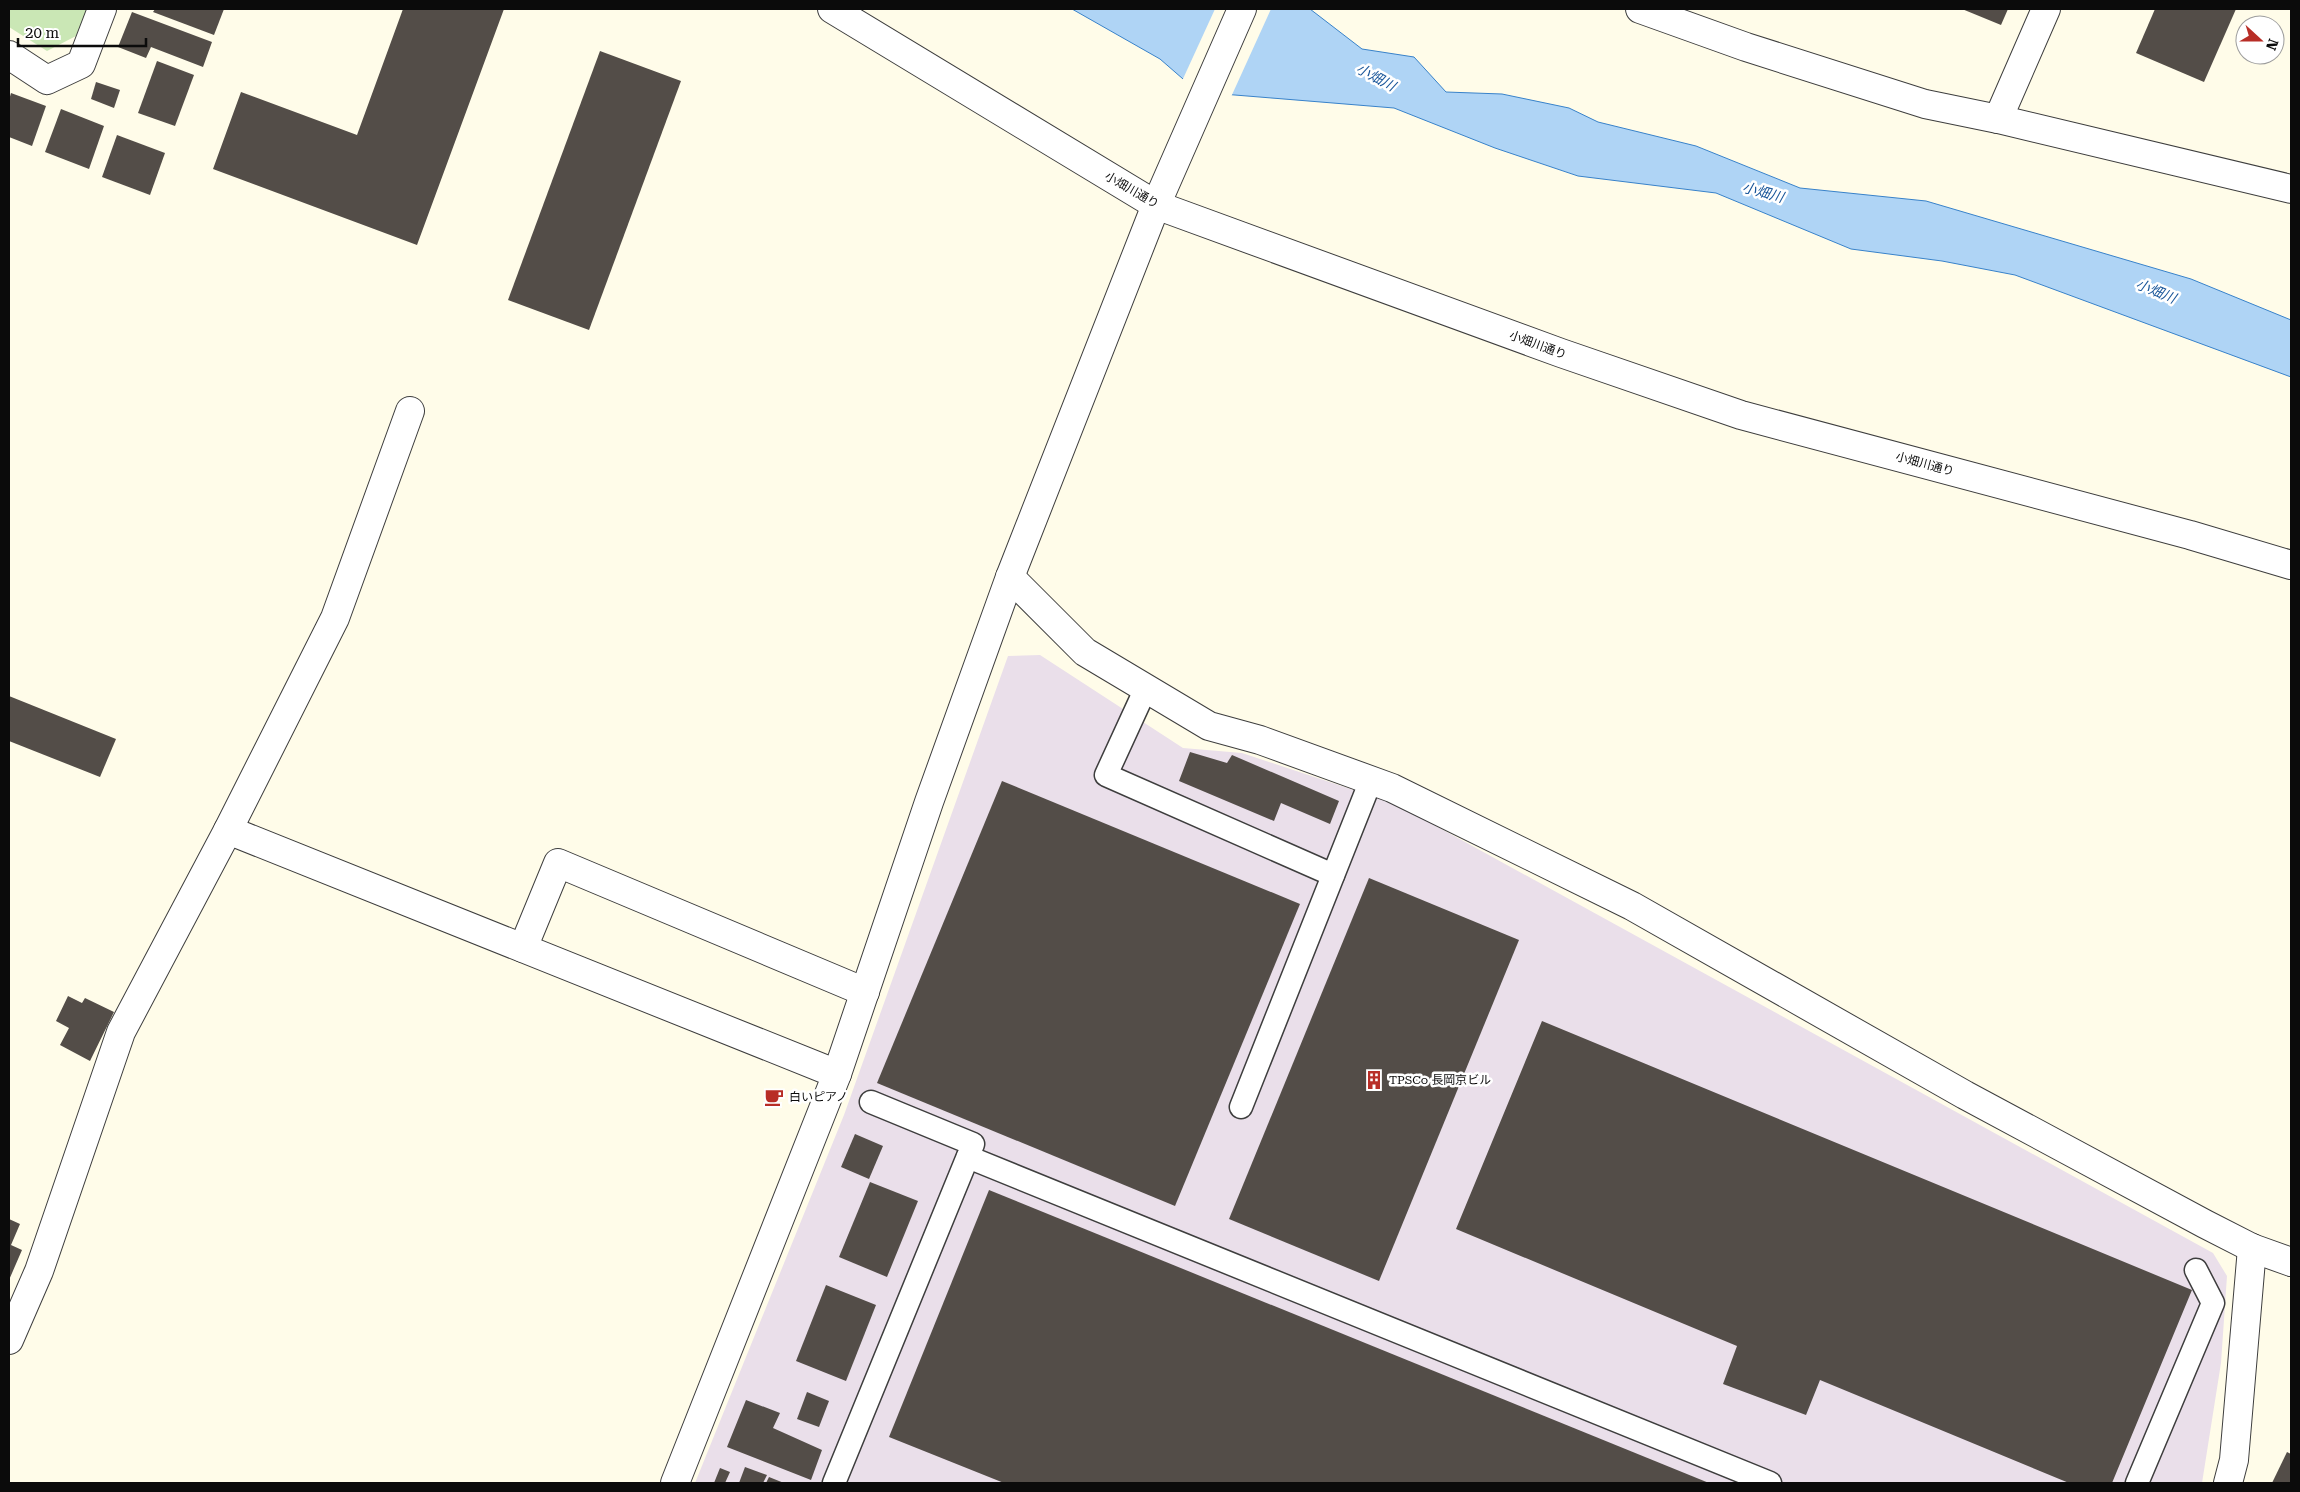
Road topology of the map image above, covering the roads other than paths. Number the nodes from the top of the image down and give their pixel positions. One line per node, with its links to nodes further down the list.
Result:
1 (102, 9): 6 (street)
2 (832, 9): 9 (street, 小畑川通り)
3 (1242, 9): 9 (street)
4 (1640, 9): 7 (street)
5 (2046, 9): 7 (street)
6 (9, 55)
7 (1998, 118): 8 (street)
8 (2291, 189)
9 (1156, 205): 11 (street, 小畑川通り); 12 (street)
10 (410, 411): 15 (street)
11 (2291, 565)
12 (1010, 577): 13 (street); 18 (street)
13 (1146, 688): 14 (street); 16 (lane)
14 (1371, 780): 16 (lane); 23 (street)
15 (228, 830): 17 (street); 26 (street)
16 (1333, 875): 21 (lane)
17 (523, 948): 18 (street); 19 (street)
18 (865, 992): 19 (street)
19 (837, 1074): 27 (street)
20 (871, 1102): 22 (lane)
21 (1241, 1107)
22 (968, 1157): 28 (lane); 29 (lane)
23 (2252, 1248): 24 (street); 31 (street)
24 (2291, 1262)
25 (2196, 1270): 30 (lane)
26 (10, 1335)
27 (675, 1483)
28 (834, 1483)
29 (1770, 1483)
30 (2137, 1483)
31 (2228, 1483)

